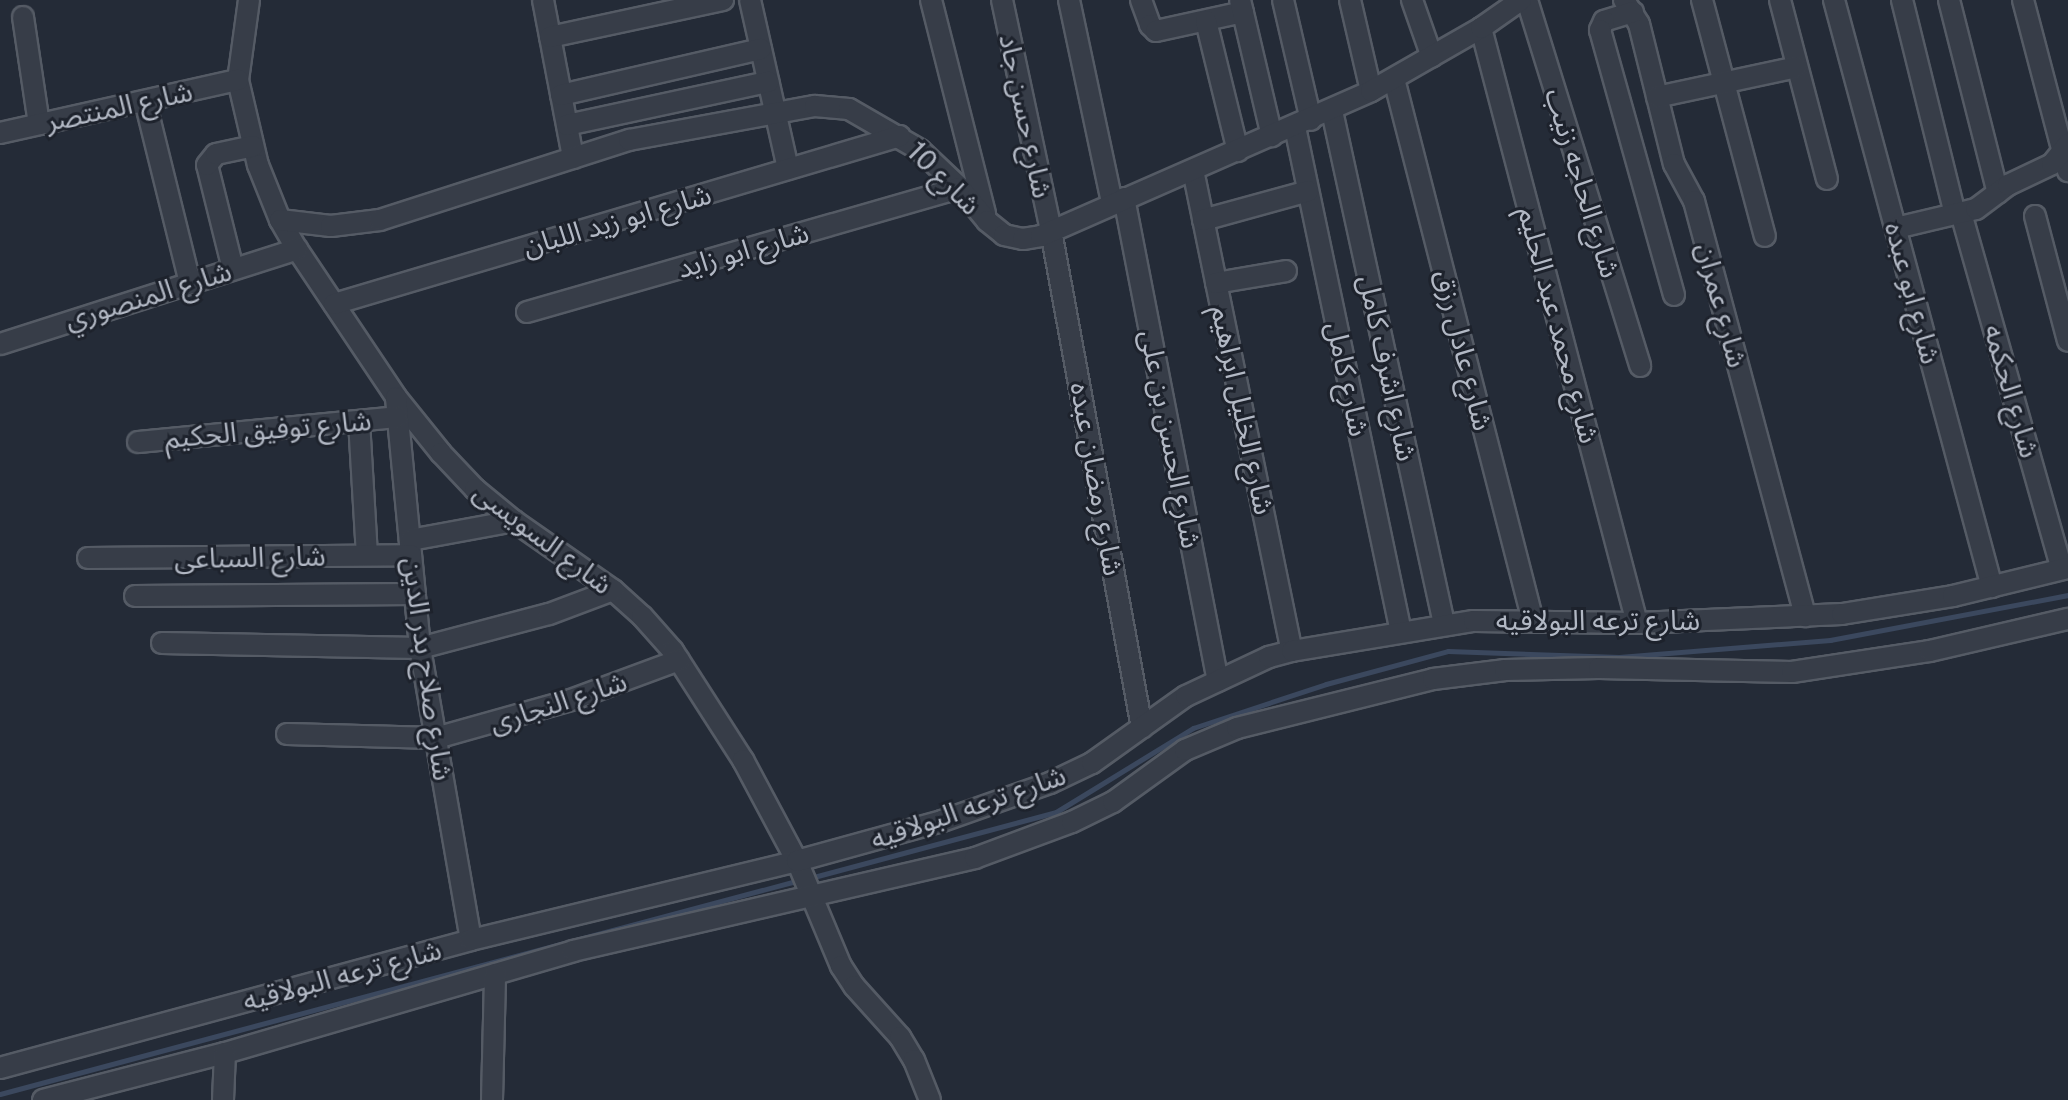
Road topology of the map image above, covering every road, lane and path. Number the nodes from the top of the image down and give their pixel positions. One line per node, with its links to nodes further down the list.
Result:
1 (249, 0): 29 (street)
2 (543, 0): 24 (street)
3 (723, 0): 24 (street)
4 (750, 0): 25 (street)
5 (931, 0): 60 (street)
6 (1002, 0): 62 (street, شارع حسن جاد)
7 (1069, 0): 55 (street, شارع الحسن بن على)
8 (1141, 0): 23 (street)
9 (1283, 0): 38 (street, شارع كامل)
10 (1350, 0): 32 (street)
11 (1412, 0): 26 (street)
12 (1524, 0): 21 (street, شارع 10); 74 (street, شارع الحاجه زنيب)
13 (1702, 0): 31 (street)
14 (1780, 0): 27 (street)
15 (1834, 0): 61 (street, شارع ابو عبده)
16 (1949, 0): 54 (street)
17 (2023, 0): 45 (street)
18 (1907, 1): 56 (street, شارع الحكمه)
19 (1242, 6): 23 (street); 43 (street)
20 (1628, 6): 34 (street, شارع عمران); 69 (street)
21 (1490, 15): 26 (street, شارع 10); 90 (street, شارع محمد عبد الحليم)
22 (23, 17): 39 (street)
23 (1206, 21): 46 (street)
24 (550, 37): 33 (street)
25 (761, 49): 30 (street); 33 (street)
26 (1432, 57): 28 (street, شارع 10)
27 (1797, 67): 31 (street); 51 (street)
28 (1394, 79): 32 (street, شارع 10); 89 (street, شارع عادل رزق)
29 (238, 80): 35 (street, شارع المنتصر); 44 (street, شارع السويسى)
30 (768, 82): 37 (street); 40 (street)
31 (1724, 82): 34 (street); 63 (street)
32 (1371, 91): 36 (street, شارع 10)
33 (561, 95): 40 (street)
34 (1657, 97): 87 (street, شارع عمران)
35 (145, 101): 39 (street, شارع المنتصر); 67 (street)
36 (1332, 111): 38 (street, شارع 10); 91 (street, شارع اشرف كامل)
37 (775, 112): 42 (street, شارع 10); 47 (street, شارع 10); 48 (street)
38 (1303, 123): 43 (street, شارع 10); 53 (street, شارع كامل)
39 (39, 124): 41 (street, شارع المنتصر)
40 (567, 125): 47 (street)
41 (0, 133)
42 (900, 136): 48 (street, شارع ابو زيد اللبان); 52 (street, شارع 10)
43 (1272, 136): 46 (street, شارع 10)
44 (253, 146): 58 (street, شارع السويسى); 65 (street)
45 (2065, 146): 50 (street); 54 (street)
46 (1238, 151): 49 (street, شارع 10)
47 (573, 158): 58 (street, شارع 10)
48 (788, 169): 70 (street, شارع ابو زيد اللبان)
49 (1193, 170): 55 (street, شارع 10); 59 (street, شارع الخليل ابراهيم)
50 (2068, 171)
51 (1827, 179)
52 (960, 188): 60 (street, شارع 10); 71 (street, شارع ابو زايد)
53 (1308, 191): 59 (street); 92 (street, شارع كامل)
54 (1998, 193): 56 (street)
55 (1118, 200): 62 (street, شارع 10); 97 (street, شارع الحسن بن على)
56 (1958, 214): 61 (street); 82 (street, شارع الحكمه)
57 (2035, 216): 72 (street)
58 (280, 220): 64 (street, شارع السويسى)
59 (1203, 220): 68 (street, شارع الخليل ابراهيم)
60 (987, 221): 62 (street, شارع 10)
61 (1896, 228): 83 (street, شارع ابو عبده)
62 (1051, 231): 98 (street, شارع رمضان عبده)
63 (1765, 236)
64 (297, 249): 65 (street, شارع المنصوري); 70 (street, شارع السويسى)
65 (233, 269): 67 (street, شارع المنصوري)
66 (1286, 271): 68 (street)
67 (190, 283): 73 (street, شارع المنصوري)
68 (1216, 283): 95 (street, شارع الخليل ابراهيم)
69 (1674, 295)
70 (334, 304): 75 (street, شارع السويسى)
71 (527, 312)
72 (2068, 341)
73 (0, 344)
74 (1640, 366)
75 (397, 407): 76 (street, شارع توفيق الحكيم); 78 (street, شارع السويسى); 79 (street, شارع صلاح بدر الدين)
76 (359, 421): 77 (street, شارع توفيق الحكيم); 80 (street, شارع صلاح بدر الدين)
77 (138, 442)
78 (514, 521): 79 (street, شارع السباعى); 84 (street, شارع السويسى)
79 (411, 547): 80 (street, شارع السباعى); 85 (street, شارع صلاح بدر الدين)
80 (367, 555): 81 (street, شارع السباعى)
81 (88, 558)
82 (2065, 568): 83 (street, شارع ترعه البولاقيه)
83 (1992, 587): 87 (street, شارع ترعه البولاقيه)
84 (613, 590): 94 (street); 96 (street, شارع السويسى)
85 (415, 594): 86 (street); 94 (street, شارع صلاح بدر الدين)
86 (135, 596)
87 (1805, 616): 90 (street, شارع ترعه البولاقيه)
88 (2068, 619): 102 (street, شارع ترعه البولاقيه)
89 (1533, 621): 90 (street, شارع ترعه البولاقيه); 91 (street, شارع ترعه البولاقيه)
90 (1637, 623)
91 (1444, 624): 92 (street, شارع ترعه البولاقيه)
92 (1401, 632): 95 (street, شارع ترعه البولاقيه)
93 (162, 643): 94 (street)
94 (420, 648): 100 (street, شارع صلاح بدر الدين)
95 (1292, 651): 97 (street, شارع ترعه البولاقيه)
96 (679, 660): 100 (street, شارع النجارى); 101 (street, شارع السويسى)
97 (1218, 681): 98 (street, شارع ترعه البولاقيه)
98 (1142, 728): 101 (street, شارع ترعه البولاقيه)
99 (287, 734): 100 (street, شارع النجارى)
100 (436, 738): 103 (street, شارع صلاح بدر الدين)
101 (798, 864): 102 (street, شارع السويسى); 103 (street, شارع ترعه البولاقيه)
102 (809, 896): 104 (street, شارع ترعه البولاقيه); 110 (street)
103 (471, 940): 106 (street, شارع ترعه البولاقيه)
104 (495, 974): 105 (street, شارع ترعه البولاقيه); 109 (street)
105 (225, 1053): 107 (street, شارع ترعه البولاقيه); 108 (street)
106 (0, 1068)
107 (43, 1100)
108 (223, 1100)
109 (492, 1100)
110 (930, 1100)

